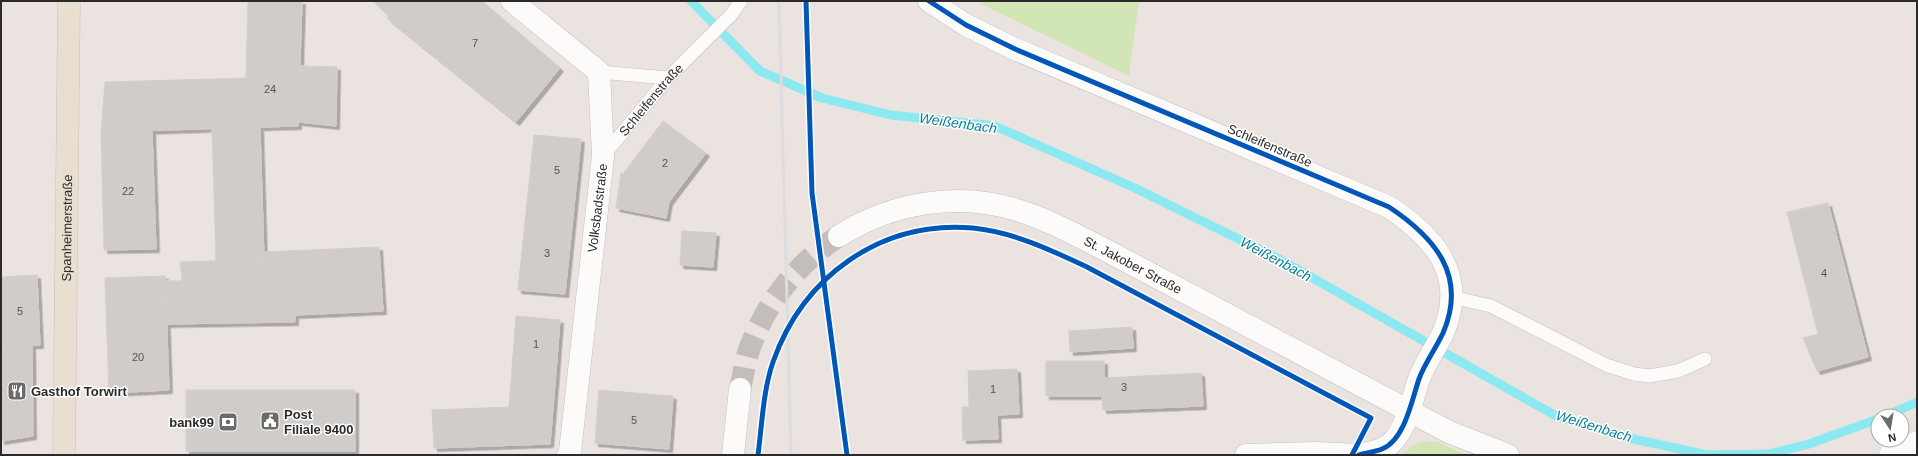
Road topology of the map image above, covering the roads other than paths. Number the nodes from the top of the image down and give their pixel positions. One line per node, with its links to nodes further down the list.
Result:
1 (69, 1): 14 (main road, Spanheimerstraße)
2 (512, 1): 5 (street)
3 (741, 1): 6 (lane, Schleifenstraße)
4 (929, 1): 9 (street, Schleifenstraße)
5 (599, 72): 6 (lane); 7 (street, Volksbadstraße)
6 (668, 78): 7 (lane, Schleifenstraße)
7 (603, 156): 15 (street, Volksbadstraße)
8 (839, 236): 12 (street, St. Jakober Straße)
9 (1451, 297): 10 (lane); 12 (street, Schleifenstraße)
10 (1705, 359)
11 (740, 389): 16 (street)
12 (1410, 411): 18 (street); 19 (street, St. Jakober Straße)
13 (1917, 442): 20 (street)
14 (64, 455)
15 (568, 455)
16 (733, 455)
17 (1246, 455): 18 (street)
18 (1359, 455)
19 (1508, 455)
20 (1890, 455)

